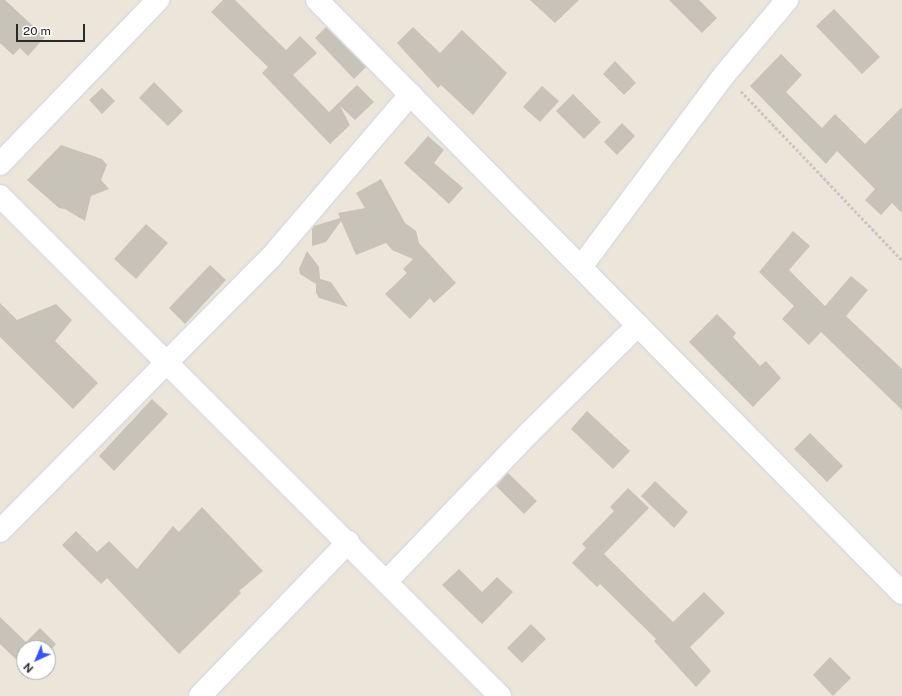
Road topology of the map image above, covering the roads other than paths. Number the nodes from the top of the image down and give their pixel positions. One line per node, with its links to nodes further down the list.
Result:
1 (158, 0): 5 (street)
2 (318, 0): 4 (street)
3 (787, 0): 7 (street)
4 (411, 94): 7 (street); 9 (street)
5 (0, 164)
6 (0, 196): 9 (street)
7 (581, 267): 8 (street)
8 (638, 325): 12 (street); 13 (street)
9 (167, 363): 10 (street); 11 (street)
10 (0, 531)
11 (348, 542): 12 (street); 15 (street)
12 (387, 581): 14 (street)
13 (902, 593)
14 (478, 673): 16 (street); 17 (street)
15 (200, 696)
16 (477, 696)
17 (500, 696)

